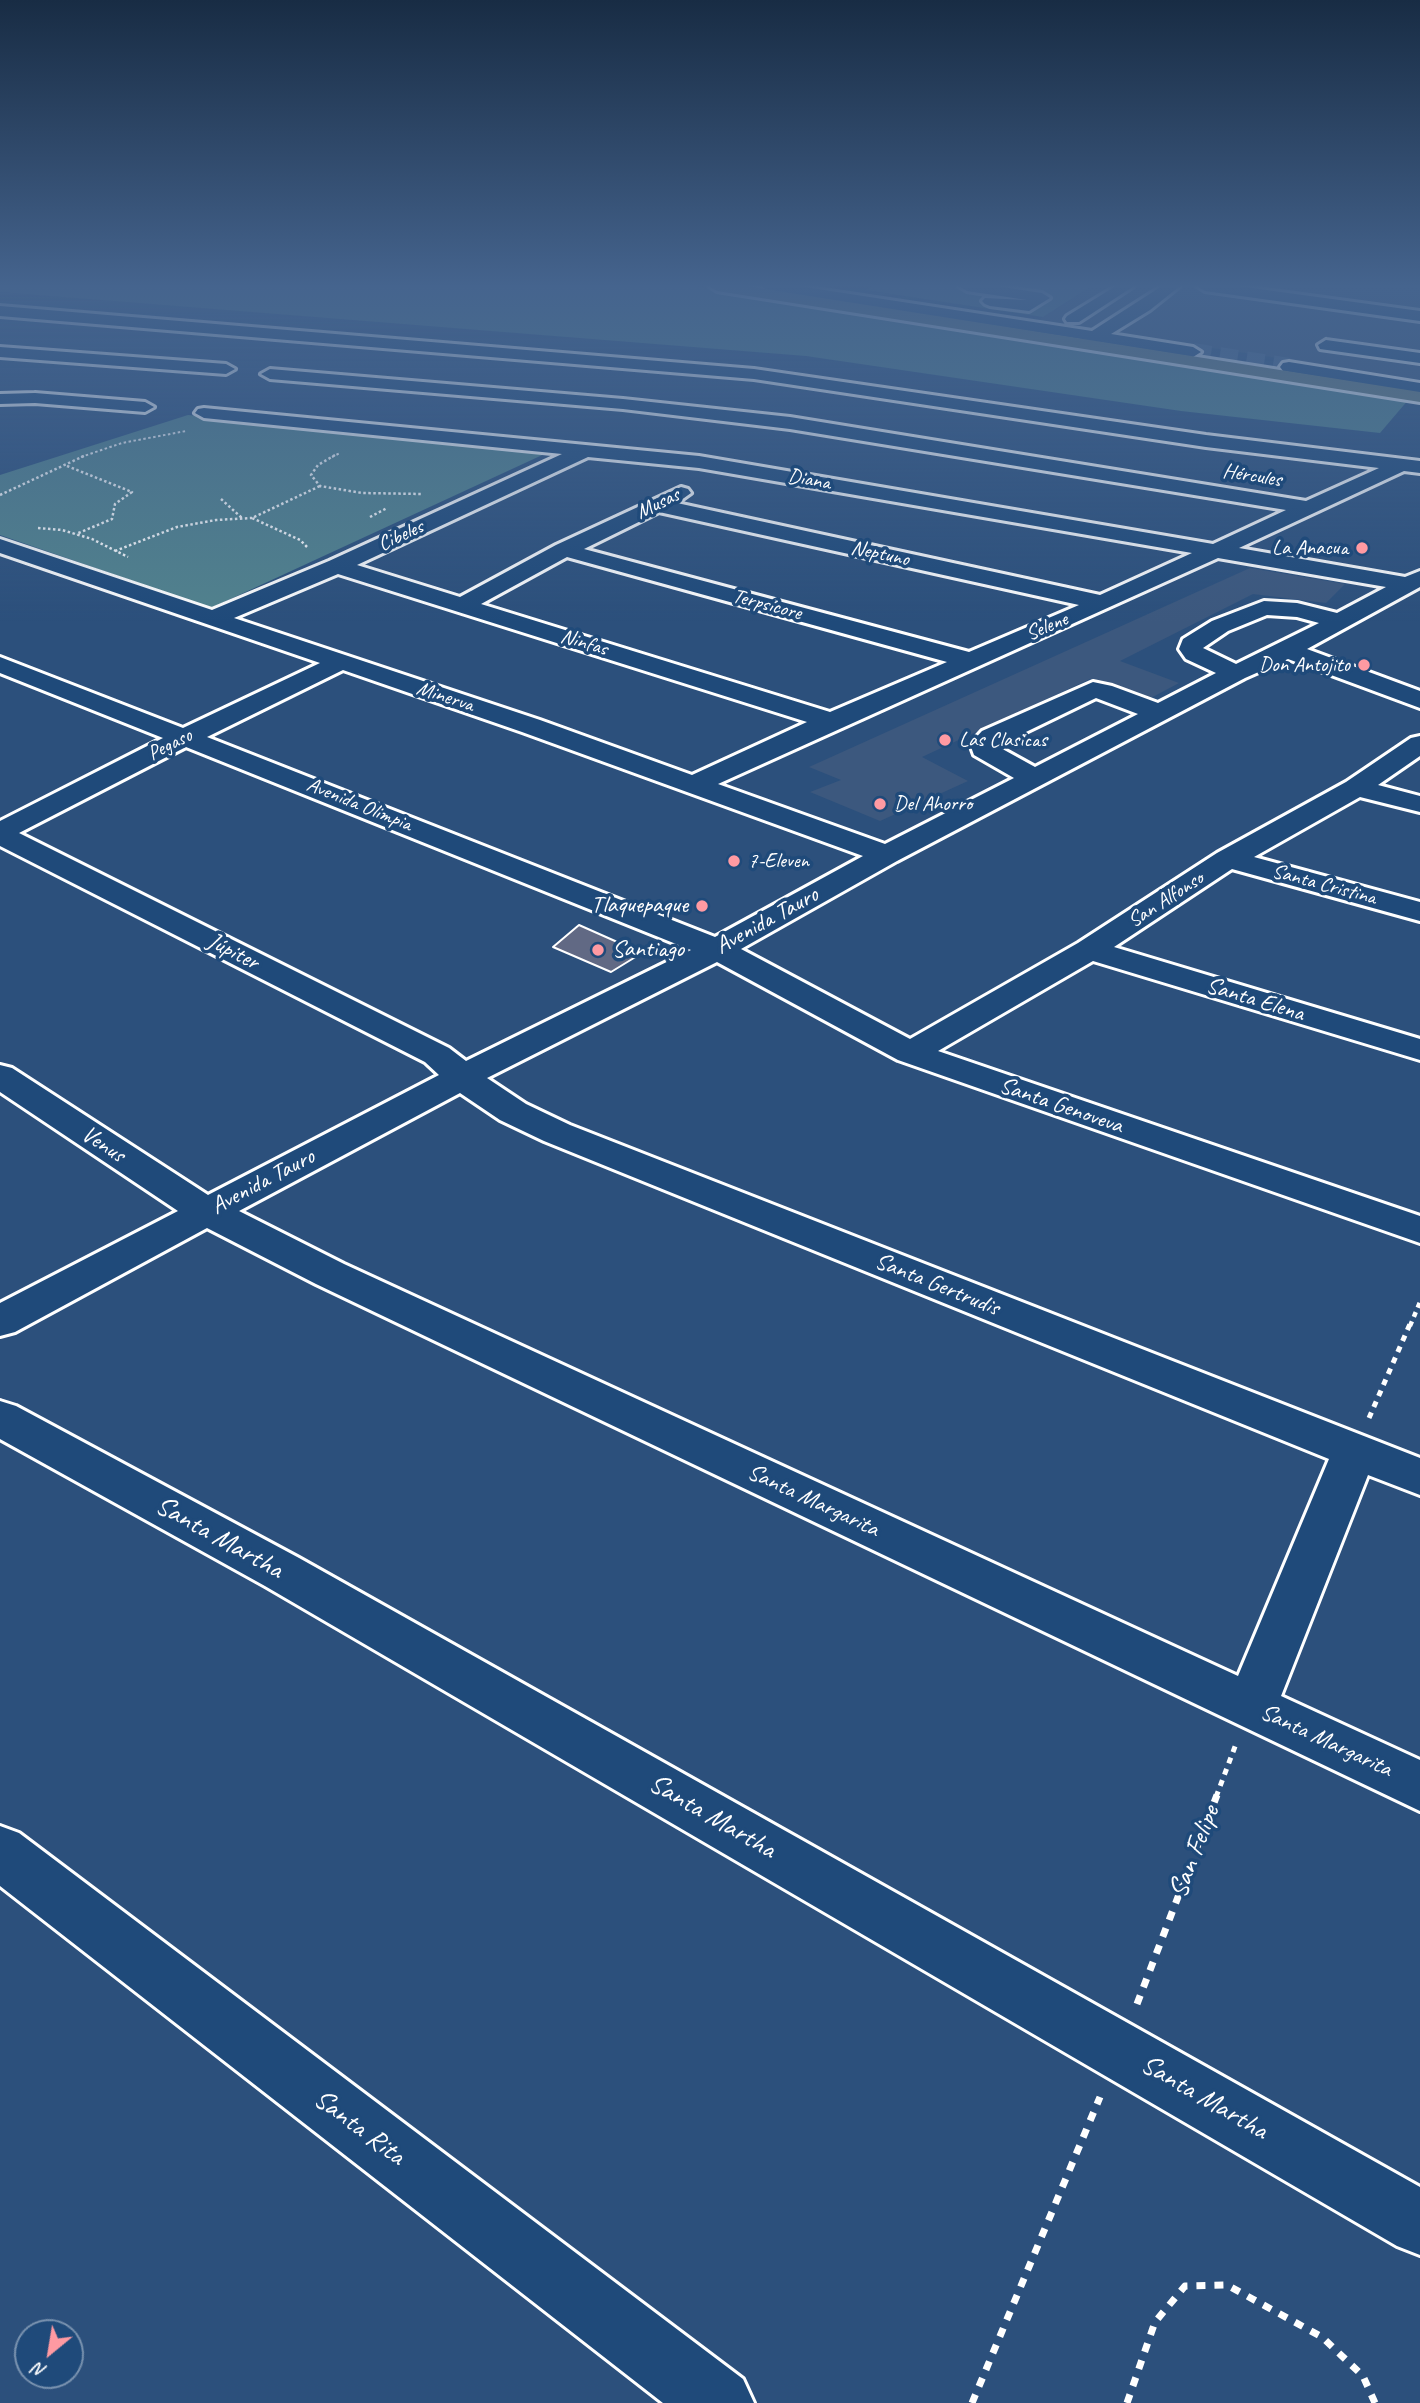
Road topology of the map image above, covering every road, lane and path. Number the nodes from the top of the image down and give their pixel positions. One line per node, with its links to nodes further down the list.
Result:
1 (33, 398): 6 (street)
2 (37, 398): 7 (street)
3 (545, 398): 10 (street, Hércules)
4 (826, 398): 10 (street)
5 (922, 398): 16 (street)
6 (0, 400)
7 (145, 407)
8 (232, 408): 9 (street, Diana); 13 (street, Diana); 15 (path)
9 (204, 413)
10 (790, 423): 11 (street); 26 (street, Hércules)
11 (771, 438)
12 (347, 449): 18 (path)
13 (587, 450): 17 (street, Diana); 38 (street, Cibeles)
14 (751, 452): 17 (street, Musas)
15 (66, 465): 21 (path); 31 (path)
16 (1410, 466): 26 (street, Selene)
17 (732, 467): 25 (street, Musas); 34 (street, Diana)
18 (320, 485): 20 (path); 27 (path)
19 (432, 492): 20 (path)
20 (421, 494): 22 (path)
21 (0, 495)
22 (413, 498)
23 (221, 499): 28 (path)
24 (396, 505): 29 (path)
25 (658, 505): 33 (street, Musas); 40 (street, Neptuno)
26 (1310, 508): 34 (street, Selene)
27 (252, 518): 28 (path); 36 (path)
28 (243, 519): 35 (path)
29 (367, 519)
30 (38, 528): 31 (path)
31 (75, 534): 35 (path)
32 (0, 546): 42 (street, Minerva)
33 (564, 550): 41 (street, Musas); 45 (street, Terpsícore)
34 (1213, 550): 39 (street, Diana); 40 (street, Selene)
35 (116, 551): 37 (path)
36 (302, 553)
37 (134, 561)
38 (337, 566): 41 (street, Ninfas); 42 (street, Cibeles)
39 (1414, 581): 43 (street, Avenida Tauro)
40 (1103, 603): 45 (street, Selene)
41 (462, 605): 51 (street, Ninfas)
42 (212, 618): 46 (street, Minerva)
43 (1340, 621): 44 (street, Avenida Tauro); 48 (street)
44 (1287, 650): 48 (street, Avenida Tauro); 49 (street)
45 (969, 660): 51 (street, Selene)
46 (341, 662): 52 (street, Pegaso); 55 (street, Minerva)
47 (0, 664): 52 (street, Avenida Olimpia)
48 (1236, 673): 50 (street, Avenida Tauro)
49 (1420, 700)
50 (1160, 713): 54 (street, Avenida Tauro); 54 (street)
51 (831, 721): 55 (street, Selene)
52 (187, 736): 58 (street, Pegaso); 62 (street, Avenida Olimpia)
53 (1420, 744): 56 (street, San Alfonso)
54 (1036, 778): 59 (street, Avenida Tauro)
55 (691, 786): 59 (street, Minerva)
56 (1356, 788): 57 (street); 60 (street, San Alfonso)
57 (1420, 804)
58 (0, 834): 67 (street, Júpiter)
59 (887, 855): 62 (street, Avenida Tauro)
60 (1228, 859): 61 (street, Santa Cristina); 63 (street, San Alfonso)
61 (1420, 912)
62 (717, 949): 65 (street, Santa Genoveva); 67 (street, Avenida Tauro)
63 (1089, 950): 64 (street, Santa Elena); 65 (street, San Alfonso)
64 (1420, 1050)
65 (910, 1053): 69 (street, Santa Genoveva)
66 (0, 1076): 68 (street, Venus)
67 (462, 1077): 68 (street, Avenida Tauro); 73 (street, Santa Gertrudis)
68 (208, 1212): 71 (street, Avenida Tauro); 75 (street, Santa Margarita)
69 (1420, 1230)
70 (1420, 1302): 73 (path)
71 (0, 1321)
72 (0, 1418): 78 (street, Santa Martha)
73 (1355, 1451): 74 (street, Santa Gertrudis); 75 (street)
74 (1420, 1477)
75 (1251, 1706): 76 (street, Santa Margarita); 78 (path, San Felipe)
76 (1420, 1786)
77 (0, 1852): 80 (street, Santa Rita)
78 (1120, 2049): 79 (street, Santa Martha); 81 (path, San Felipe)
79 (1420, 2223)
80 (719, 2403)
81 (972, 2403)
82 (1127, 2403): 83 (path)
83 (1375, 2403)

